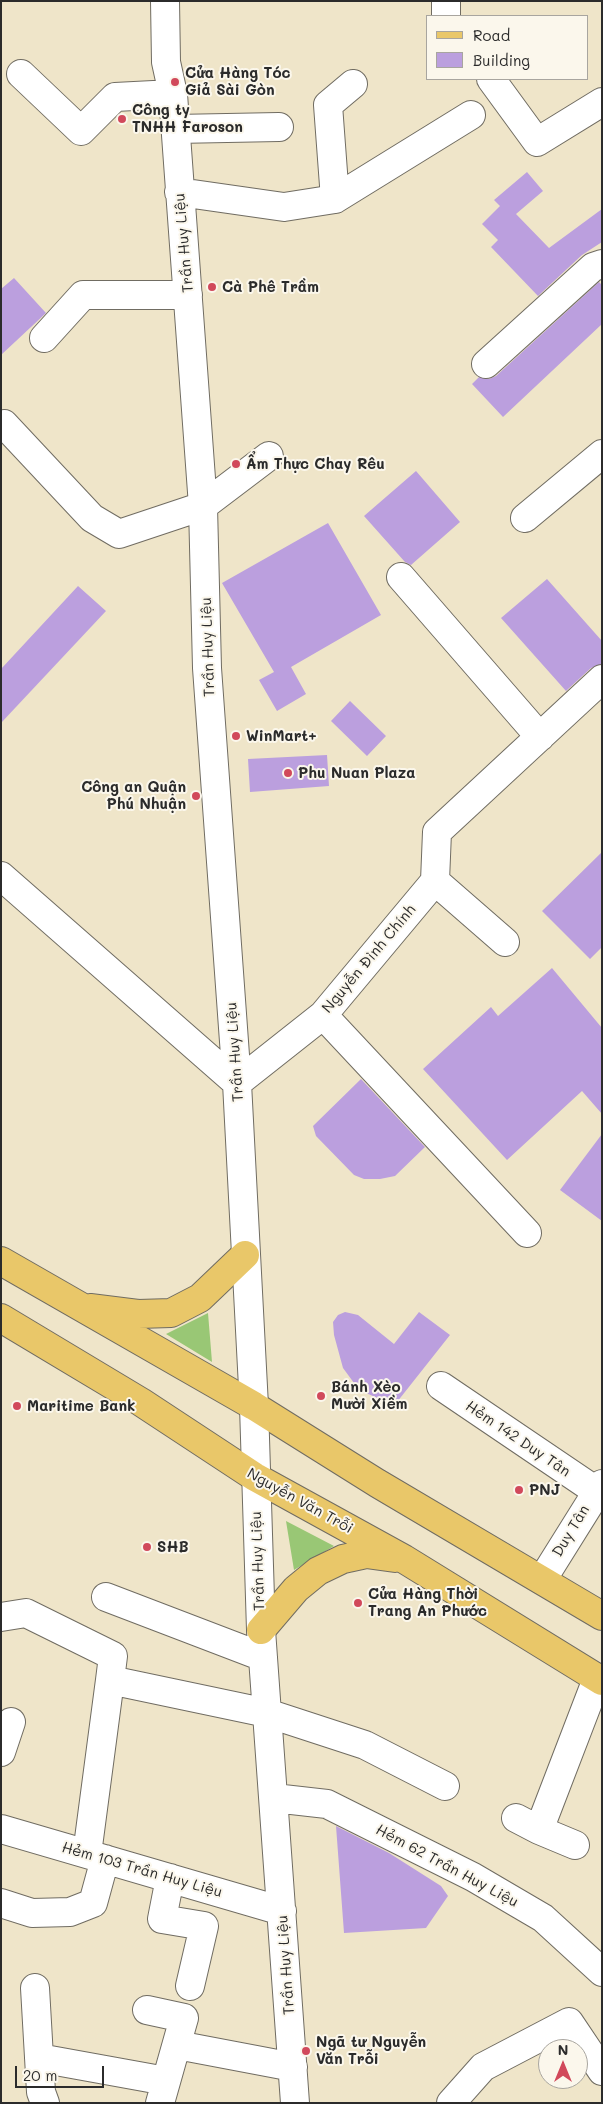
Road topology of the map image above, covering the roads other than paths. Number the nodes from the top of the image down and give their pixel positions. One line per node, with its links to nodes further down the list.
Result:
1 (165, 1): 7 (street, Trần Huy Liệu)
2 (446, 1): 3 (street)
3 (446, 15)
4 (21, 74): 7 (street)
5 (492, 80): 8 (street)
6 (353, 84): 13 (street)
7 (173, 94): 11 (street, Trần Huy Liệu)
8 (602, 102)
9 (471, 115): 13 (street)
10 (279, 127): 11 (street)
11 (174, 129): 12 (street, Trần Huy Liệu)
12 (179, 192): 13 (street); 15 (street, Trần Huy Liệu)
13 (334, 199)
14 (602, 264): 17 (street)
15 (188, 295): 16 (street); 21 (street, Trần Huy Liệu)
16 (44, 338)
17 (486, 364)
18 (4, 424): 21 (street)
19 (602, 454): 22 (street)
20 (269, 456): 21 (street)
21 (203, 506): 30 (street, Trần Huy Liệu)
22 (525, 518)
23 (401, 577): 25 (street)
24 (602, 679): 25 (street)
25 (540, 737): 27 (street)
26 (1, 876): 30 (street)
27 (434, 881): 28 (street); 29 (street, Nguyễn Đình Chính)
28 (505, 942)
29 (323, 1015): 30 (street, Nguyễn Đình Chính); 31 (street)
30 (238, 1083): 32 (street, Trần Huy Liệu)
31 (527, 1233)
32 (245, 1255): 34 (main road); 37 (street, Trần Huy Liệu)
33 (1, 1261): 34 (main road)
34 (78, 1307): 37 (main road)
35 (1, 1318): 38 (main road, Nguyễn Văn Trỗi)
36 (441, 1386): 39 (street, Hẻm 142 Duy Tân)
37 (254, 1406): 38 (street, Trần Huy Liệu); 41 (main road)
38 (255, 1477): 40 (main road, Nguyễn Văn Trỗi); 45 (street, Trần Huy Liệu)
39 (600, 1490): 41 (street, Duy Tân)
40 (404, 1559): 45 (main road); 47 (main road, Nguyễn Văn Trỗi)
41 (542, 1580): 43 (main road)
42 (106, 1597): 45 (street)
43 (602, 1616)
44 (1, 1617): 46 (street)
45 (262, 1643): 48 (street, Trần Huy Liệu)
46 (110, 1680): 48 (street); 57 (street)
47 (600, 1680): 55 (street)
48 (267, 1713): 51 (street); 52 (street, Trần Huy Liệu)
49 (11, 1722): 50 (street)
50 (1, 1752)
51 (445, 1786)
52 (274, 1798): 60 (street, Trần Huy Liệu); 61 (street, Hẻm 62 Trần Huy Liệu)
53 (516, 1818): 55 (street)
54 (1, 1829): 57 (street, Hẻm 103 Trần Huy Liệu)
55 (539, 1830): 56 (street)
56 (575, 1845)
57 (96, 1857): 58 (street, Hẻm 103 Trần Huy Liệu); 59 (street)
58 (170, 1878): 60 (street, Hẻm 103 Trần Huy Liệu); 62 (street)
59 (1, 1903)
60 (282, 1911): 67 (street, Trần Huy Liệu)
61 (602, 1972)
62 (190, 1986)
63 (35, 1988): 66 (street)
64 (147, 2010): 65 (street)
65 (178, 2045): 67 (street); 69 (street)
66 (39, 2058): 69 (street); 70 (street)
67 (293, 2067): 71 (street, Trần Huy Liệu)
68 (602, 2071): 72 (street)
69 (163, 2092)
70 (45, 2103)
71 (295, 2103)
72 (451, 2103)

